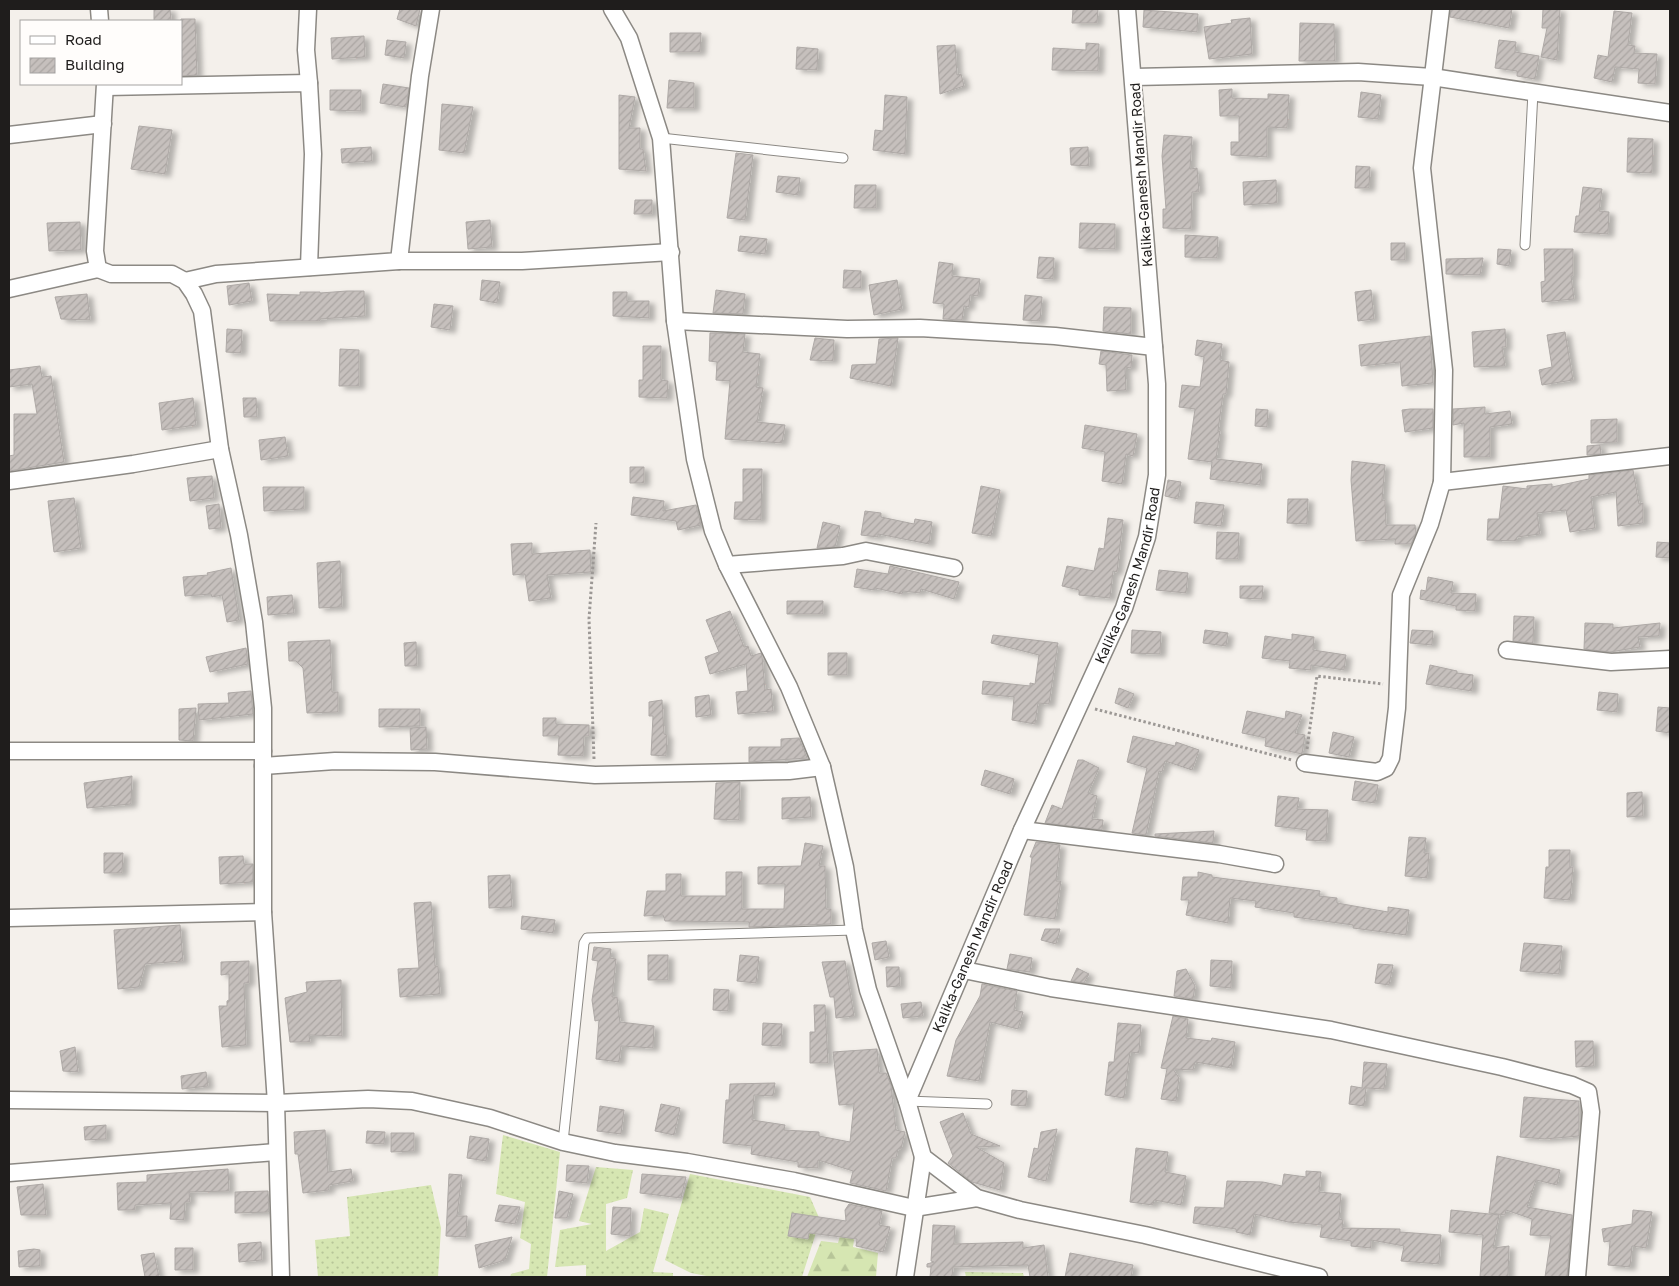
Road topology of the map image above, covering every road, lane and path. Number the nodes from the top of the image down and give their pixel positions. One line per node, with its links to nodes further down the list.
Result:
1 (308, 9): 8 (street)
2 (431, 9): 20 (street)
3 (612, 9): 16 (street)
4 (1127, 9): 6 (street, Kalika-Ganesh Mandir Road)
5 (1441, 9): 7 (street)
6 (1134, 77): 7 (street); 26 (street, Kalika-Ganesh Mandir Road)
7 (1432, 78): 12 (street); 30 (street)
8 (309, 83): 10 (street); 21 (street)
9 (174, 85): 11 (street)
10 (182, 85)
11 (106, 86): 14 (street)
12 (1533, 92): 13 (street); 18 (lane)
13 (1670, 113)
14 (103, 124): 15 (street); 22 (street)
15 (9, 136)
16 (661, 138): 17 (lane); 19 (street)
17 (843, 158)
18 (1525, 245)
19 (671, 252): 20 (street); 25 (street)
20 (399, 261): 21 (street)
21 (309, 267): 23 (street)
22 (98, 269): 23 (street); 24 (street)
23 (185, 281): 27 (street)
24 (9, 289)
25 (675, 321): 26 (street); 32 (street)
26 (1154, 347): 37 (street, Kalika-Ganesh Mandir Road)
27 (220, 449): 29 (street); 39 (street)
28 (1670, 456): 30 (street)
29 (9, 481)
30 (1442, 482): 36 (street)
31 (596, 523): 42 (path)
32 (727, 565): 33 (street); 41 (street)
33 (954, 568)
34 (1507, 650): 35 (street)
35 (1670, 659)
36 (1398, 687): 40 (street); 40 (path)
37 (1080, 706): 40 (path); 43 (street, Kalika-Ganesh Mandir Road)
38 (9, 751): 39 (street)
39 (263, 759): 42 (street); 45 (street)
40 (1305, 764)
41 (822, 767): 42 (street); 47 (street)
42 (595, 775)
43 (1022, 830): 44 (street); 48 (street, Kalika-Ganesh Mandir Road)
44 (1275, 864)
45 (263, 912): 46 (street); 51 (street)
46 (9, 918)
47 (854, 930): 50 (street); 53 (lane)
48 (964, 970): 50 (street, Kalika-Ganesh Mandir Road); 62 (street)
49 (9, 1100): 51 (street)
50 (907, 1101): 52 (lane); 55 (street)
51 (276, 1103): 53 (street); 54 (street)
52 (987, 1104)
53 (563, 1142): 58 (street)
54 (276, 1152): 56 (street); 59 (street)
55 (922, 1157): 57 (street); 58 (street)
56 (9, 1172)
57 (977, 1198): 58 (street); 61 (street)
58 (914, 1208): 60 (street)
59 (281, 1277)
60 (905, 1277)
61 (1319, 1277)
62 (1577, 1277)

